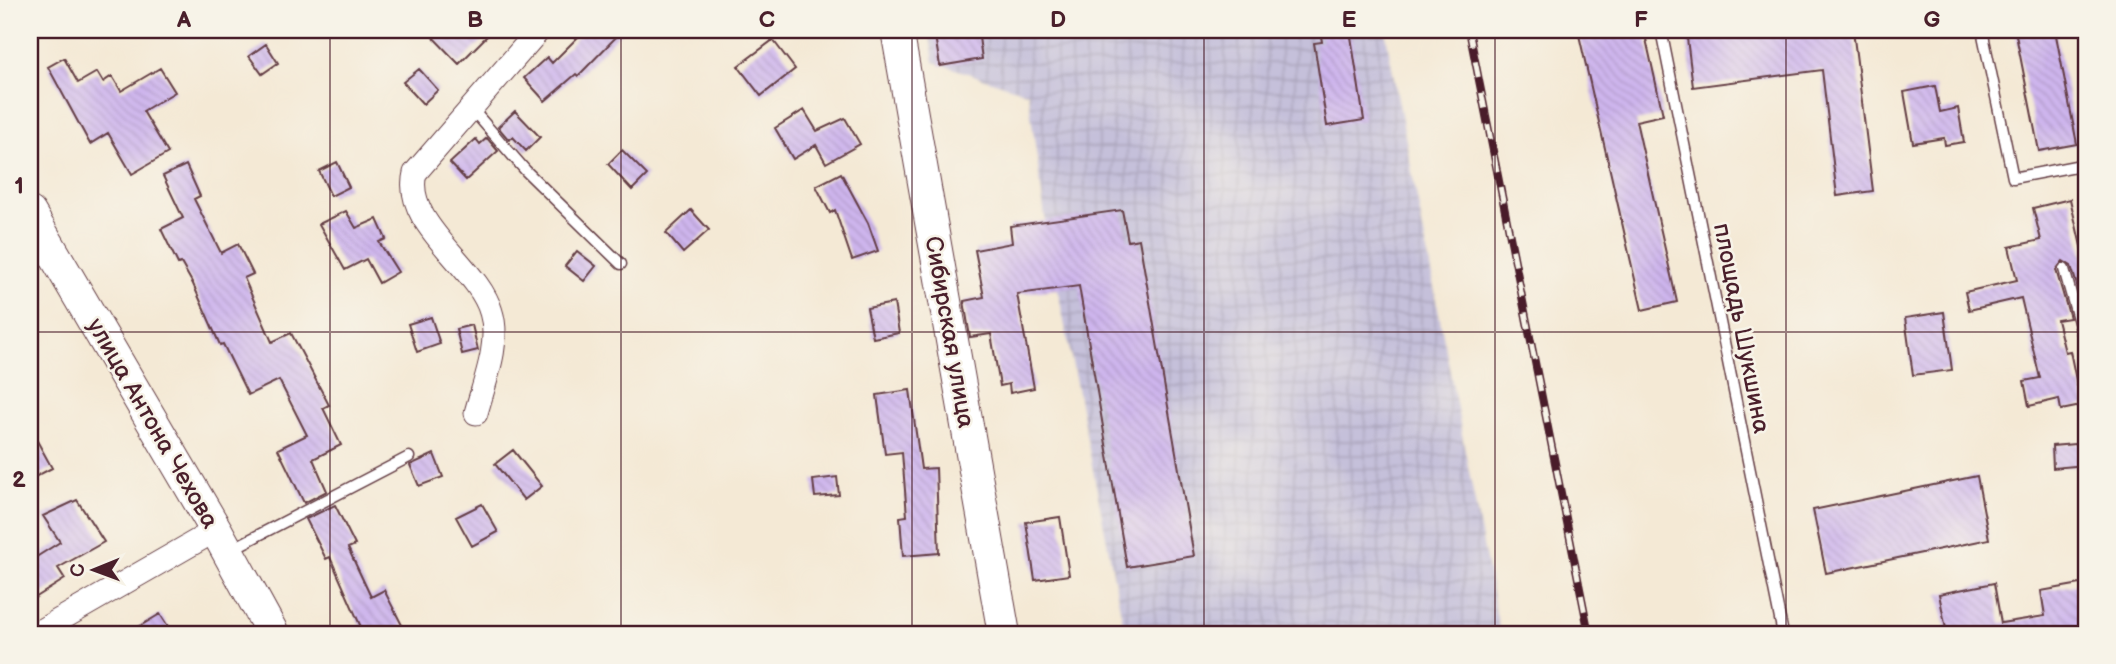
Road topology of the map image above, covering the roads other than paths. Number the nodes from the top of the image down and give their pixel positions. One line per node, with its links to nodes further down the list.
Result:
1 (539, 30): 5 (street)
2 (897, 30): 16 (street, Сибирская улица)
3 (1661, 30): 17 (lane, площадь Шукшина)
4 (1982, 30): 6 (lane)
5 (471, 108): 8 (lane); 11 (street)
6 (2086, 164)
7 (37, 232): 13 (street, улица Антона Чехова)
8 (621, 264)
9 (2064, 269): 10 (lane)
10 (2086, 347)
11 (476, 413)
12 (409, 457): 13 (lane)
13 (222, 540): 14 (street); 15 (street, улица Антона Чехова)
14 (35, 634)
15 (273, 634)
16 (1004, 634)
17 (1783, 634)

